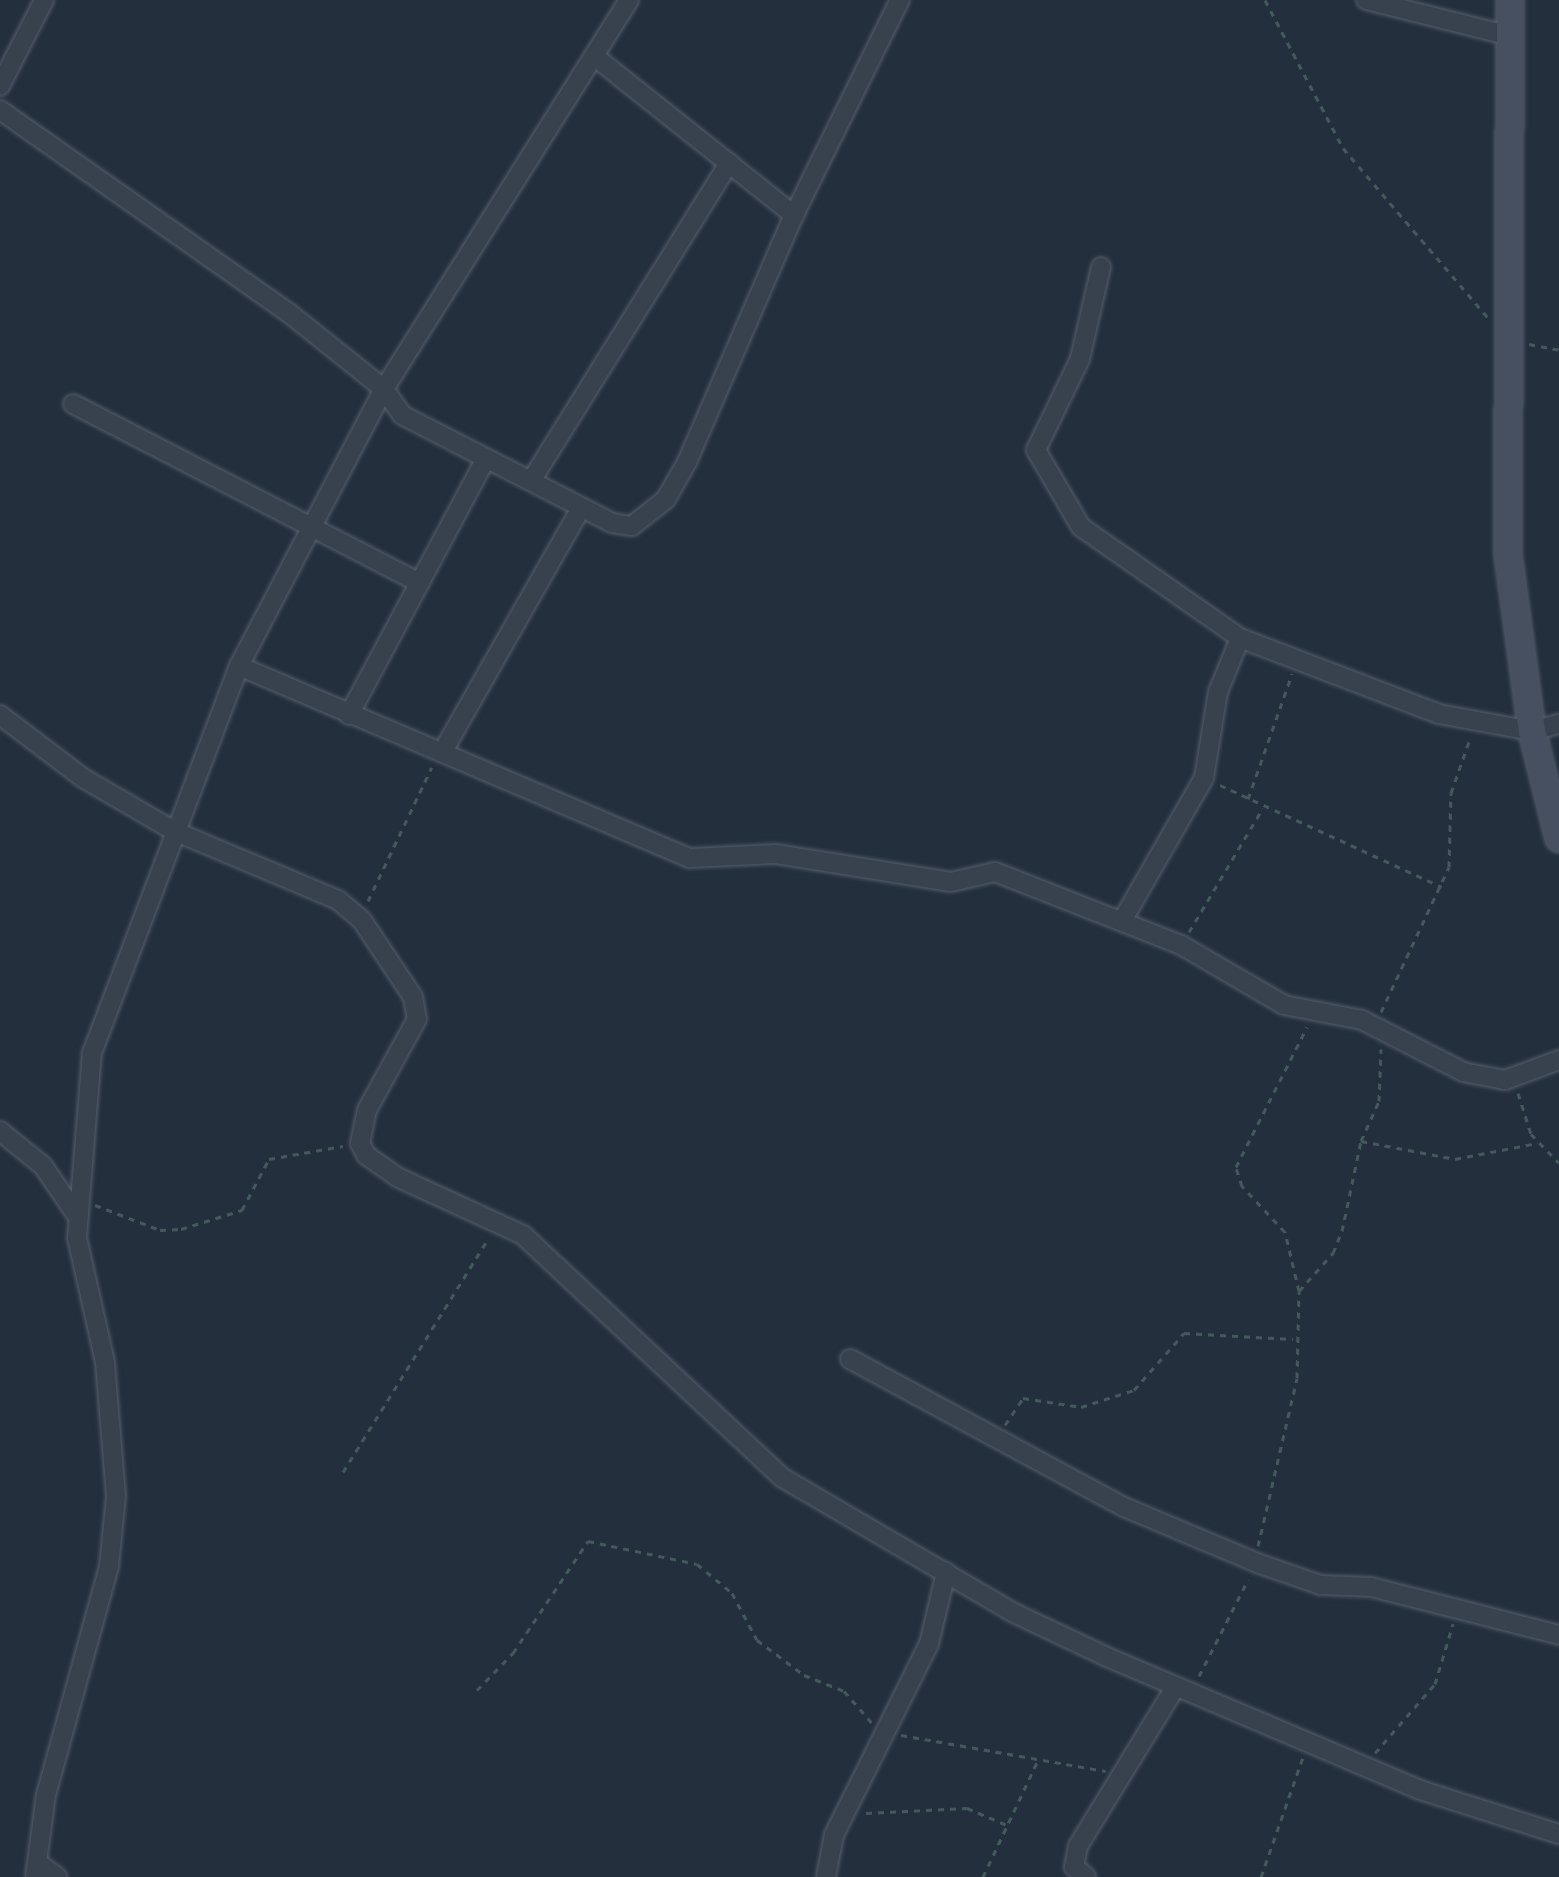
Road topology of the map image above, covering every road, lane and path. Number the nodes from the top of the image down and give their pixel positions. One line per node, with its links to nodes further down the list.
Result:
1 (44, 0): 9 (street)
2 (629, 0): 8 (street)
3 (900, 0): 12 (street)
4 (1265, 0): 14 (path)
5 (1366, 0): 7 (street)
6 (1510, 0): 7 (street)
7 (1510, 36): 14 (street)
8 (594, 56): 11 (street); 16 (street)
9 (0, 86)
10 (0, 110): 16 (street)
11 (729, 163): 12 (street); 19 (street)
12 (794, 215): 20 (street)
13 (1101, 267): 23 (street)
14 (1509, 341): 15 (path); 30 (street)
15 (1559, 350)
16 (384, 389): 18 (street); 21 (street)
17 (73, 404): 21 (street)
18 (486, 458): 19 (street); 22 (street)
19 (531, 481): 20 (street)
20 (581, 508): 31 (street)
21 (316, 523): 22 (street); 25 (street)
22 (420, 583): 27 (street)
23 (1240, 638): 24 (street); 32 (street)
24 (1297, 660): 28 (street); 33 (path)
25 (239, 666): 27 (street); 35 (street)
26 (0, 715): 35 (street)
27 (349, 715): 31 (street)
28 (1474, 723): 30 (street); 37 (path)
29 (1559, 724): 30 (street)
30 (1532, 731): 36 (street)
31 (443, 751): 38 (path); 39 (street)
32 (1204, 778): 33 (path); 39 (street)
33 (1248, 799): 34 (path)
34 (1263, 807): 37 (path); 40 (path)
35 (174, 831): 38 (street); 50 (street)
36 (1559, 839)
37 (1442, 887): 42 (path)
38 (361, 919): 47 (street)
39 (1122, 921): 40 (street)
40 (1181, 945): 41 (street)
41 (1314, 1012): 42 (street); 52 (path)
42 (1379, 1028): 44 (street); 46 (path)
43 (1559, 1060): 44 (street)
44 (1514, 1078): 48 (path)
45 (0, 1131): 50 (street)
46 (1361, 1141): 48 (path); 52 (path)
47 (360, 1143): 50 (path); 51 (street)
48 (1537, 1143): 49 (path)
49 (1559, 1163)
50 (77, 1206): 71 (street)
51 (497, 1221): 56 (path); 58 (street)
52 (1299, 1291): 53 (path)
53 (1294, 1338): 55 (path); 57 (path)
54 (850, 1359): 55 (street)
55 (997, 1439): 57 (street)
56 (343, 1472)
57 (1257, 1563): 59 (street); 62 (path)
58 (946, 1572): 62 (street); 63 (street)
59 (1462, 1609): 60 (street); 66 (path)
60 (1559, 1635)
61 (477, 1690): 63 (path)
62 (1182, 1691): 64 (street); 67 (street)
63 (887, 1731): 65 (path); 68 (street)
64 (1306, 1743): 66 (street); 76 (path)
65 (1038, 1760): 67 (path); 69 (path)
66 (1359, 1764): 70 (street)
67 (1121, 1774): 75 (street)
68 (846, 1811): 69 (path); 73 (street)
69 (1007, 1825): 74 (path)
70 (1559, 1834)
71 (37, 1870): 72 (street)
72 (57, 1877)
73 (826, 1877)
74 (983, 1877)
75 (1086, 1877)
76 (1261, 1877)

